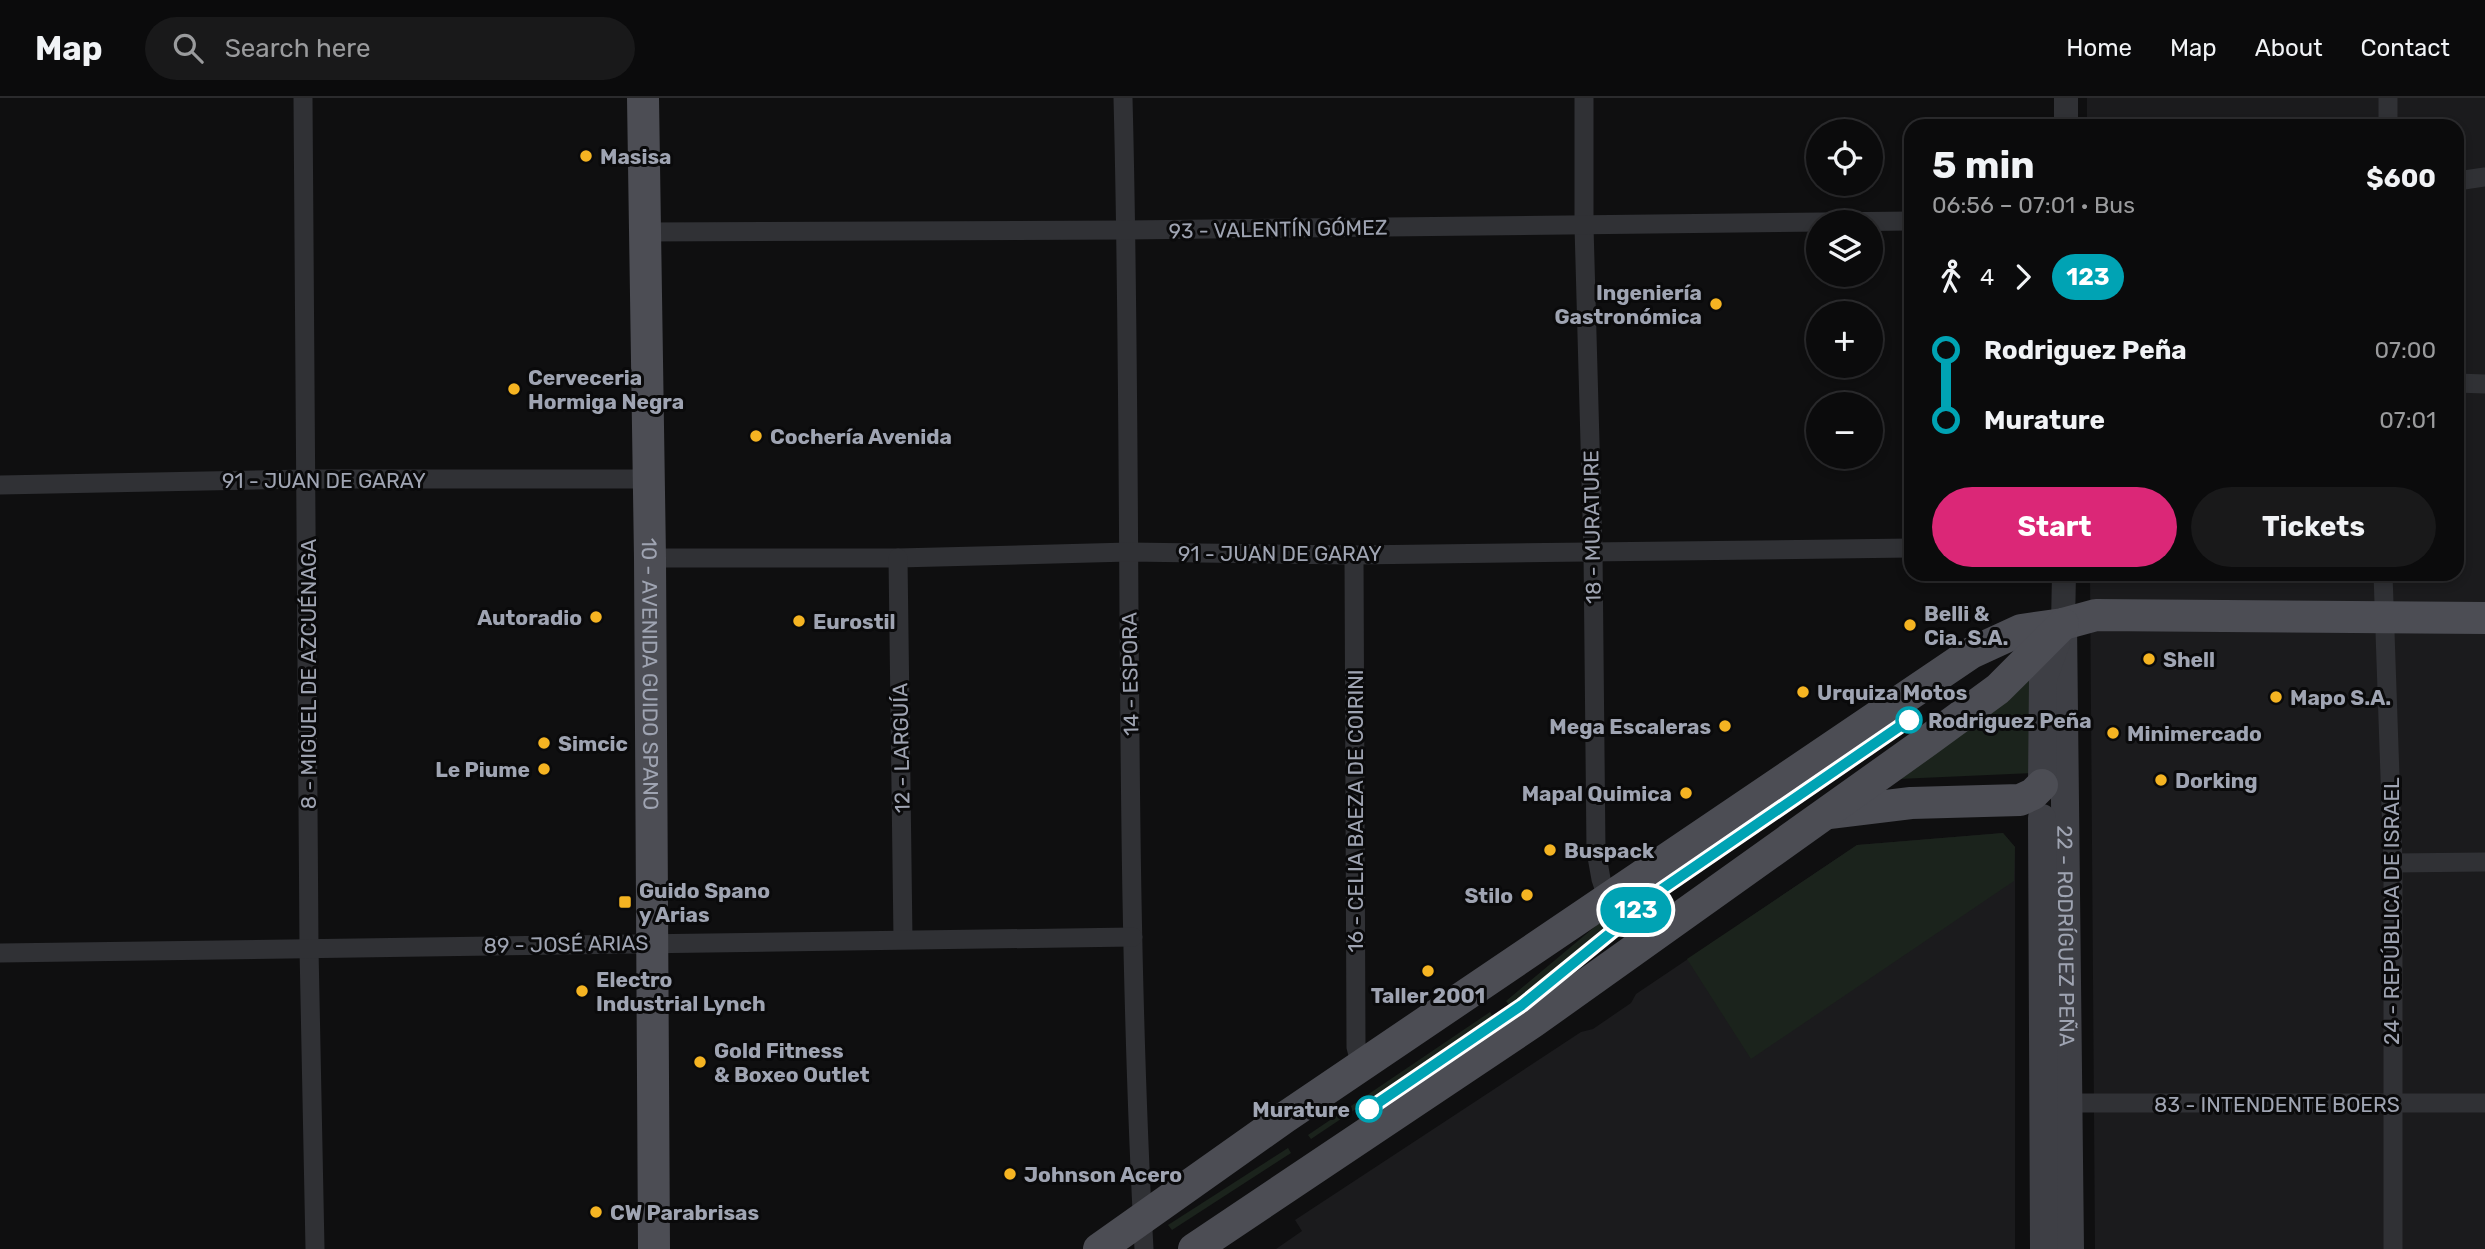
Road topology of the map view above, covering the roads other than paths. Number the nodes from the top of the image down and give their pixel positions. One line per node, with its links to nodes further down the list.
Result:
1 (303, 98): 17 (street, 8 - MIGUEL DE AZCUÉNAGA)
2 (643, 98): 14 (main road, 10 - AVENIDA GUIDO SPANO)
3 (1123, 98): 13 (street, 14 - ESPORA)
4 (1584, 98): 12 (street, 18 - MURATURE)
5 (2066, 98): 7 (street)
6 (2388, 98): 8 (street)
7 (2066, 119)
8 (2388, 119)
9 (2485, 177): 10 (street)
10 (2464, 180)
11 (1904, 221): 12 (street, 93 - VALENTÍN GÓMEZ)
12 (1584, 226): 13 (street, 93 - VALENTÍN GÓMEZ); 21 (street, 18 - MURATURE)
13 (1126, 230): 14 (street, 93 - VALENTÍN GÓMEZ); 22 (street, 14 - ESPORA)
14 (645, 232): 18 (main road, 10 - AVENIDA GUIDO SPANO)
15 (2464, 383): 16 (street)
16 (2485, 384)
17 (307, 479): 18 (street, 91 - JUAN DE GARAY); 19 (street, 91 - JUAN DE GARAY); 40 (street, 8 - MIGUEL DE AZCUÉNAGA)
18 (649, 479): 24 (main road, 10 - AVENIDA GUIDO SPANO)
19 (0, 485)
20 (1904, 548): 21 (street, 91 - JUAN DE GARAY)
21 (1593, 551): 23 (street, 91 - JUAN DE GARAY); 35 (street, 18 - MURATURE)
22 (1129, 552): 23 (street, 91 - JUAN DE GARAY); 25 (street, 91 - JUAN DE GARAY); 36 (street, 14 - ESPORA)
23 (1354, 555): 42 (street, 16 - CELIA BAEZA DE COIRINI)
24 (650, 558): 25 (street, 91 - JUAN DE GARAY); 38 (main road, 10 - AVENIDA GUIDO SPANO)
25 (898, 558): 37 (street, 12 - LARGUÍA)
26 (2064, 581): 30 (street, 22 - RODRÍGUEZ PEÑA)
27 (2383, 581): 29 (street, 24 - REPÚBLICA DE ISRAEL)
28 (2485, 618): 29 (main road)
29 (2386, 619): 30 (main road); 34 (street, 24 - REPÚBLICA DE ISRAEL)
30 (2063, 624): 31 (main road, 22 - RODRÍGUEZ PEÑA); 32 (main road); 35 (main road); 43 (main road, 22 - RODRÍGUEZ PEÑA)
31 (2035, 801): 32 (main road); 52 (main road, 22 - RODRÍGUEZ PEÑA)
32 (1824, 814): 39 (main road)
33 (2485, 862): 34 (street)
34 (2393, 863): 45 (street, 24 - REPÚBLICA DE ISRAEL)
35 (1608, 900): 39 (street, 18 - MURATURE); 42 (main road)
36 (1133, 937): 37 (street, 89 - JOSÉ ARIAS); 46 (street, 14 - ESPORA)
37 (903, 939): 38 (street, 89 - JOSÉ ARIAS)
38 (652, 942): 40 (street, 89 - JOSÉ ARIAS); 48 (main road, 10 - AVENIDA GUIDO SPANO)
39 (1640, 944): 51 (main road)
40 (309, 948): 41 (street, 89 - JOSÉ ARIAS); 47 (street, 8 - MIGUEL DE AZCUÉNAGA)
41 (0, 953)
42 (1361, 1067): 46 (main road)
43 (2068, 1103): 45 (street, 83 - INTENDENTE BOERS); 53 (main road, 22 - RODRÍGUEZ PEÑA)
44 (2485, 1103): 45 (street, 83 - INTENDENTE BOERS)
45 (2392, 1105): 54 (street, 24 - REPÚBLICA DE ISRAEL)
46 (1142, 1217): 49 (main road); 50 (street, 14 - ESPORA)
47 (316, 1249)
48 (654, 1249)
49 (1099, 1249)
50 (1144, 1249)
51 (1194, 1249)
52 (2044, 1249)
53 (2070, 1249)
54 (2393, 1249)

